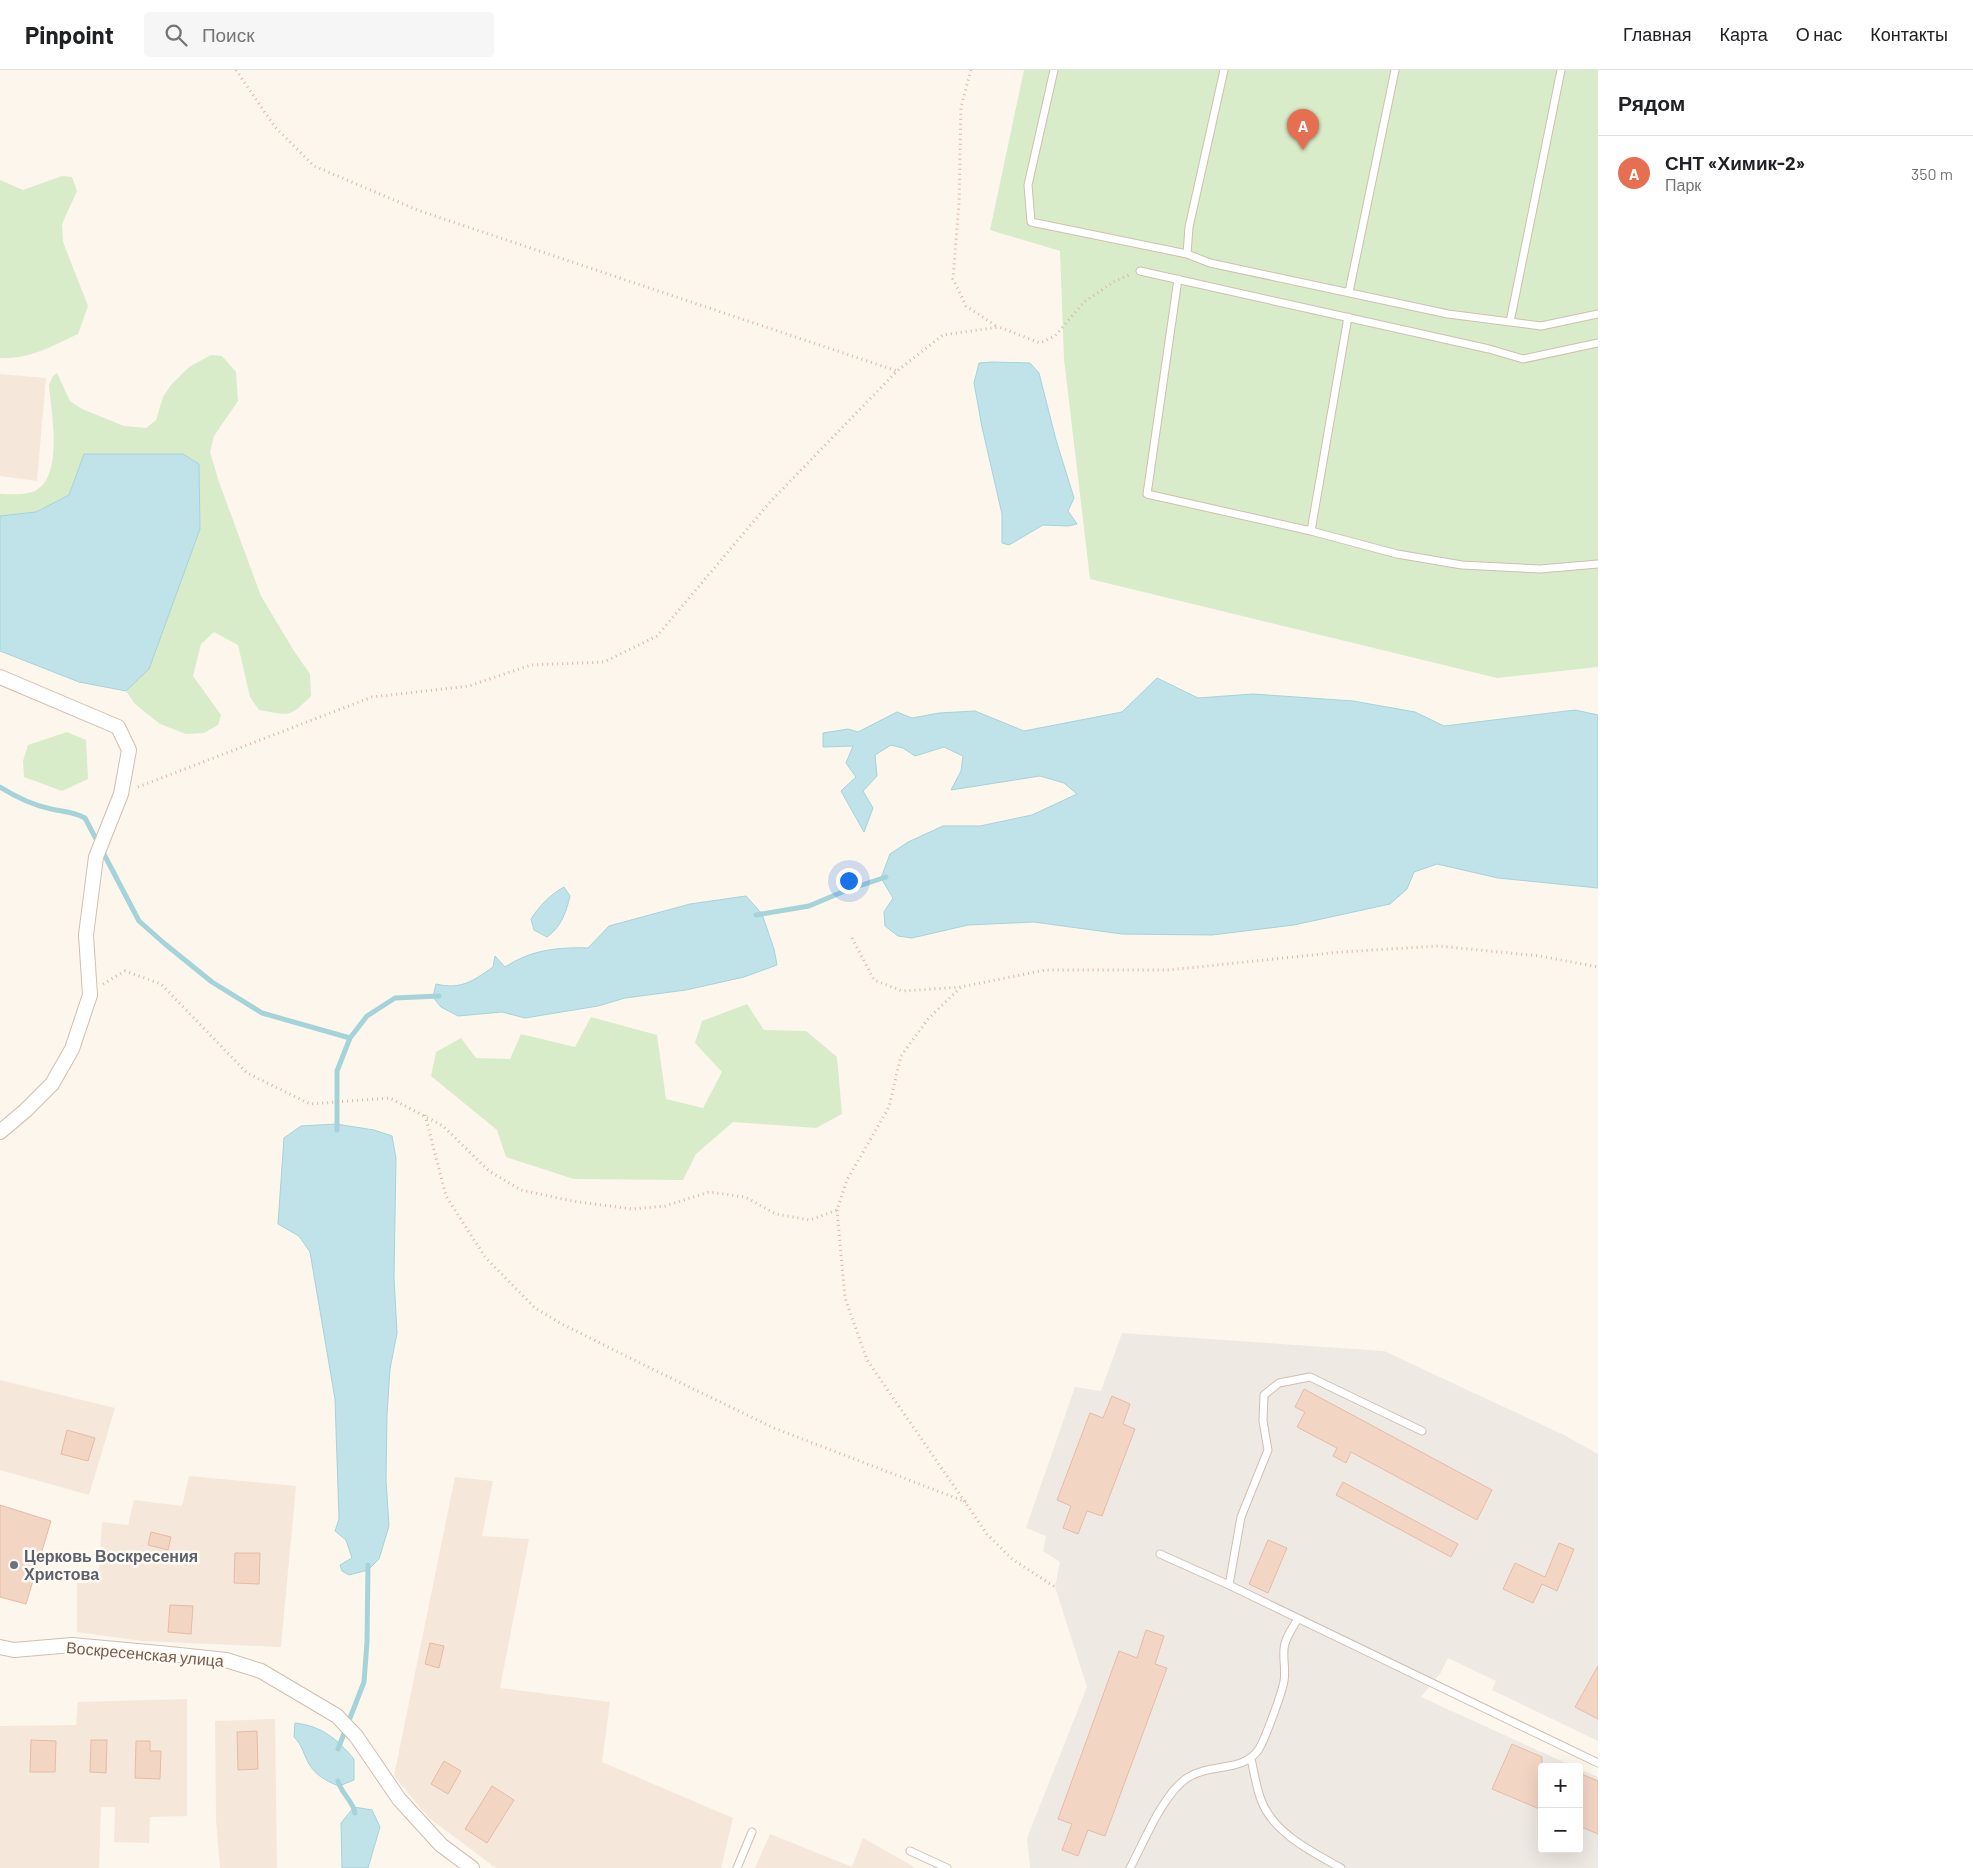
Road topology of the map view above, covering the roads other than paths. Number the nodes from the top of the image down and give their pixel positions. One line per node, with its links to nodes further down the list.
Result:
1 (1054, 70): 5 (lane)
2 (1224, 70): 5 (lane)
3 (1395, 70): 8 (lane)
4 (1561, 70): 11 (lane)
5 (1187, 254): 8 (lane)
6 (1140, 270): 7 (lane)
7 (1178, 279): 10 (lane); 13 (lane)
8 (1349, 292): 11 (lane)
9 (1598, 314): 11 (lane)
10 (1348, 317): 12 (lane); 13 (lane)
11 (1510, 322)
12 (1598, 343)
13 (1311, 531): 14 (lane)
14 (1598, 564)
15 (0, 677): 16 (street)
16 (0, 1132)
17 (1422, 1431): 19 (lane)
18 (1160, 1554): 19 (lane)
19 (1229, 1585): 20 (lane)
20 (1298, 1619): 22 (lane); 23 (lane)
21 (0, 1647): 26 (street, Воскресенская улица)
22 (1251, 1759): 29 (lane); 30 (lane)
23 (1598, 1763)
24 (752, 1832): 27 (lane)
25 (910, 1851): 28 (lane)
26 (472, 1868)
27 (737, 1868)
28 (947, 1868)
29 (1130, 1868)
30 (1341, 1868)

